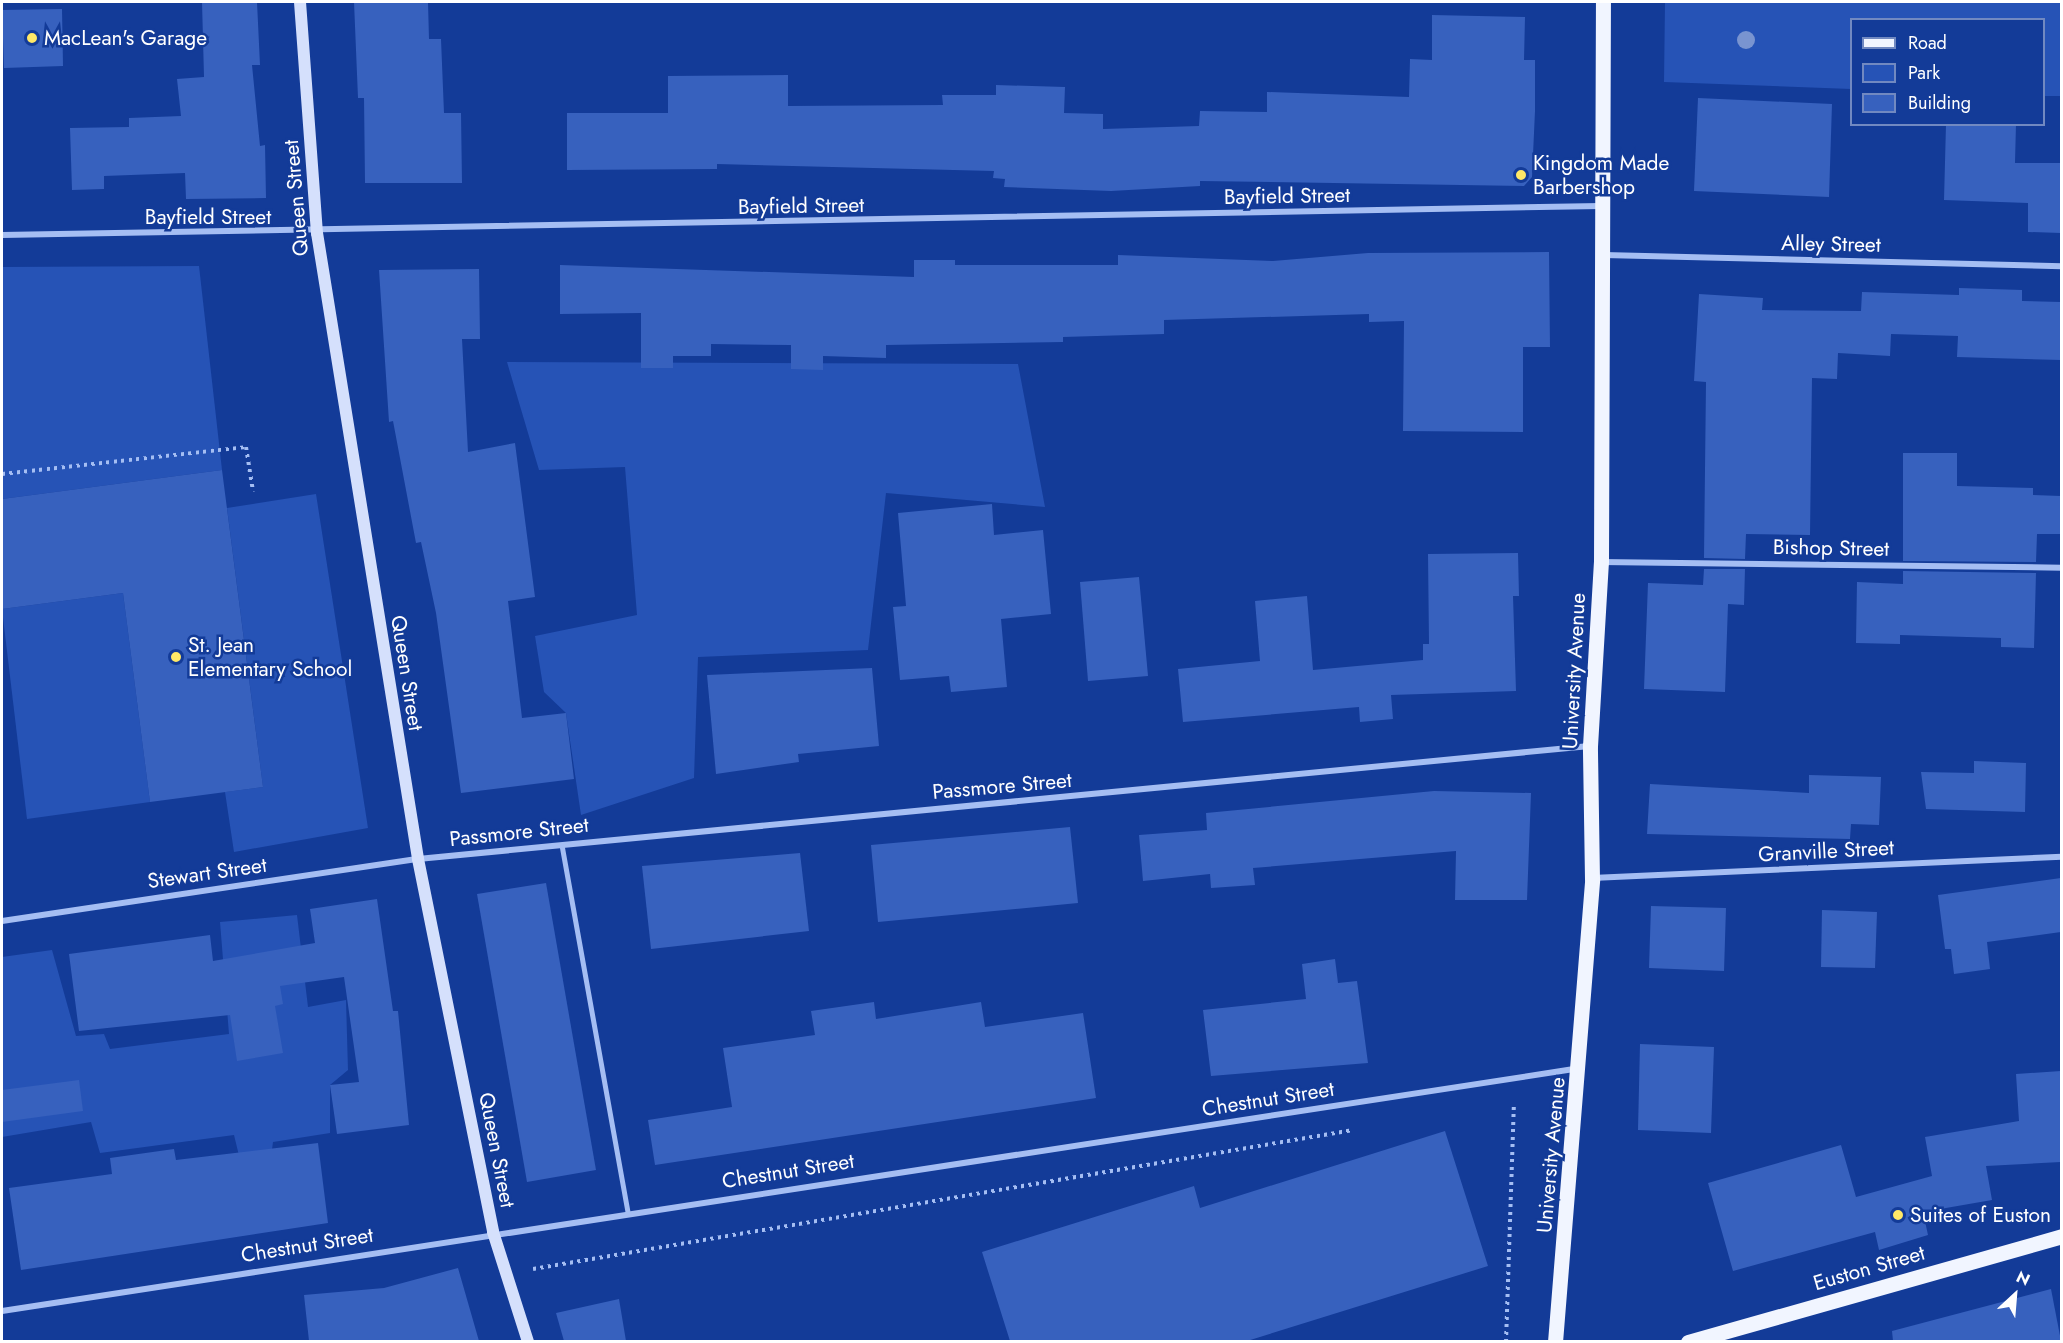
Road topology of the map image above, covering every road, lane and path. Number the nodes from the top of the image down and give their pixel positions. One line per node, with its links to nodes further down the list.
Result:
1 (300, 2): 4 (street, Queen Street)
2 (1603, 2): 3 (main road, University Avenue)
3 (1602, 206): 4 (street, Bayfield Street); 6 (main road, University Avenue)
4 (317, 233): 5 (street, Bayfield Street); 15 (street, Queen Street)
5 (2, 235)
6 (1600, 255): 7 (street, Alley Street); 10 (main road, University Avenue)
7 (2061, 266)
8 (2, 474): 9 (path)
9 (253, 491)
10 (1600, 562): 11 (street, Bishop Street); 12 (main road, University Avenue)
11 (2061, 568)
12 (1590, 746): 13 (street, Passmore Street); 16 (main road, University Avenue)
13 (562, 844): 15 (street, Passmore Street); 21 (lane)
14 (2061, 857): 16 (street, Granville Street)
15 (418, 859): 17 (street, Stewart Street); 22 (street, Queen Street)
16 (1592, 879): 18 (main road, University Avenue)
17 (2, 921)
18 (1580, 1068): 21 (street, Chestnut Street); 28 (main road, University Avenue)
19 (1503, 1105): 27 (path)
20 (1361, 1129): 24 (path)
21 (628, 1212): 22 (street, Chestnut Street)
22 (493, 1232): 25 (street, Chestnut Street); 26 (street, Queen Street)
23 (2061, 1236): 29 (main road, Euston Street)
24 (534, 1267)
25 (2, 1311)
26 (528, 1341)
27 (1506, 1341)
28 (1555, 1341)
29 (1688, 1341)

